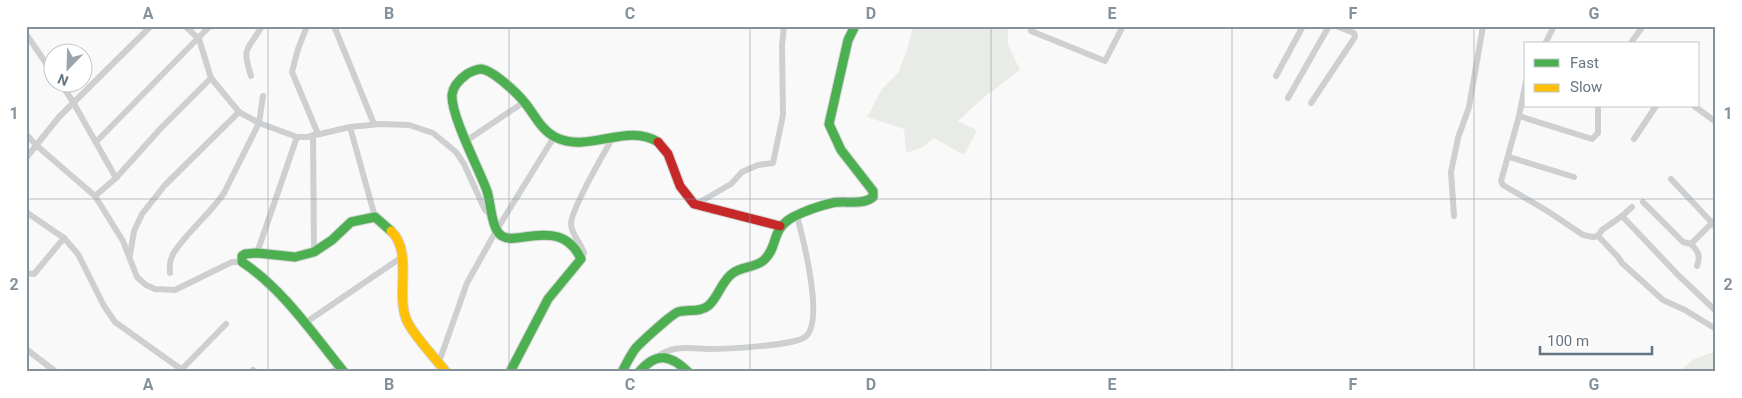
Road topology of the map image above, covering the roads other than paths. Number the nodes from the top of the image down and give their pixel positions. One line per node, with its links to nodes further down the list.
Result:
1 (151, 26): 29 (street)
2 (186, 26): 18 (street)
3 (210, 26): 18 (street)
4 (262, 26): 22 (street)
5 (308, 26): 42 (street)
6 (334, 26): 39 (street)
7 (784, 26): 57 (street)
8 (855, 26): 61 (street)
9 (1123, 26): 16 (street)
10 (1303, 26): 23 (street)
11 (1329, 26): 28 (street)
12 (1336, 26): 31 (street)
13 (1482, 26): 62 (street)
14 (1554, 26): 19 (street)
15 (1643, 26): 20 (street)
16 (1031, 31)
17 (26, 34): 21 (street)
18 (199, 39): 24 (street); 48 (street)
19 (1546, 42)
20 (1631, 42)
21 (42, 57)
22 (250, 76)
23 (1276, 76)
24 (211, 78): 35 (street); 53 (street)
25 (66, 92): 29 (street)
26 (1524, 93): 36 (street)
27 (263, 96): 38 (street)
28 (1288, 98)
29 (73, 102): 48 (street); 49 (street)
30 (524, 102): 44 (street); 47 (street); 47 (street)
31 (1311, 103)
32 (1598, 108): 36 (street)
33 (1655, 108): 46 (street)
34 (1697, 108): 37 (street)
35 (239, 112): 38 (street); 73 (street)
36 (1520, 116): 50 (street)
37 (1716, 122)
38 (259, 123): 43 (street); 79 (street)
39 (374, 124): 40 (street); 60 (street)
40 (350, 127): 42 (street); 64 (street)
41 (26, 134): 49 (street)
42 (316, 135): 43 (street); 71 (street)
43 (297, 137): 72 (street)
44 (554, 137): 45 (street); 67 (street)
45 (612, 139): 57 (street); 75 (street)
46 (1634, 139)
47 (466, 141): 60 (street)
48 (96, 142): 53 (street)
49 (36, 145): 51 (street); 55 (street)
50 (1509, 157): 52 (street); 68 (street)
51 (26, 158)
52 (1574, 177)
53 (116, 178): 55 (street)
54 (1671, 179): 65 (street)
55 (95, 196): 73 (street)
56 (1643, 202): 70 (street)
57 (694, 204): 66 (street)
58 (1632, 207): 63 (street)
59 (26, 212): 69 (street)
60 (492, 216): 67 (street)
61 (796, 216): 66 (street); 85 (street)
62 (1454, 216)
63 (1622, 216): 68 (street); 80 (street)
64 (375, 217): 71 (street); 74 (street)
65 (1714, 223): 70 (street)
66 (780, 226): 92 (street)
67 (496, 231): 75 (street); 86 (street)
68 (1598, 236): 83 (street)
69 (64, 238): 78 (street); 88 (street)
70 (1690, 244): 77 (street)
71 (314, 252): 72 (street)
72 (257, 253): 76 (street)
73 (130, 256): 76 (street)
74 (402, 256): 81 (street); 86 (street)
75 (581, 259): 91 (street)
76 (242, 262): 81 (street)
77 (1697, 266)
78 (26, 273)
79 (170, 274)
80 (1716, 311)
81 (305, 323): 87 (street)
82 (226, 324): 88 (street)
83 (1716, 329)
84 (26, 349): 89 (street)
85 (655, 358): 93 (street); 94 (street)
86 (439, 362): 90 (street)
87 (338, 370)
88 (184, 371)
89 (56, 372)
90 (446, 372)
91 (510, 372)
92 (622, 372)
93 (639, 372)
94 (688, 372)

